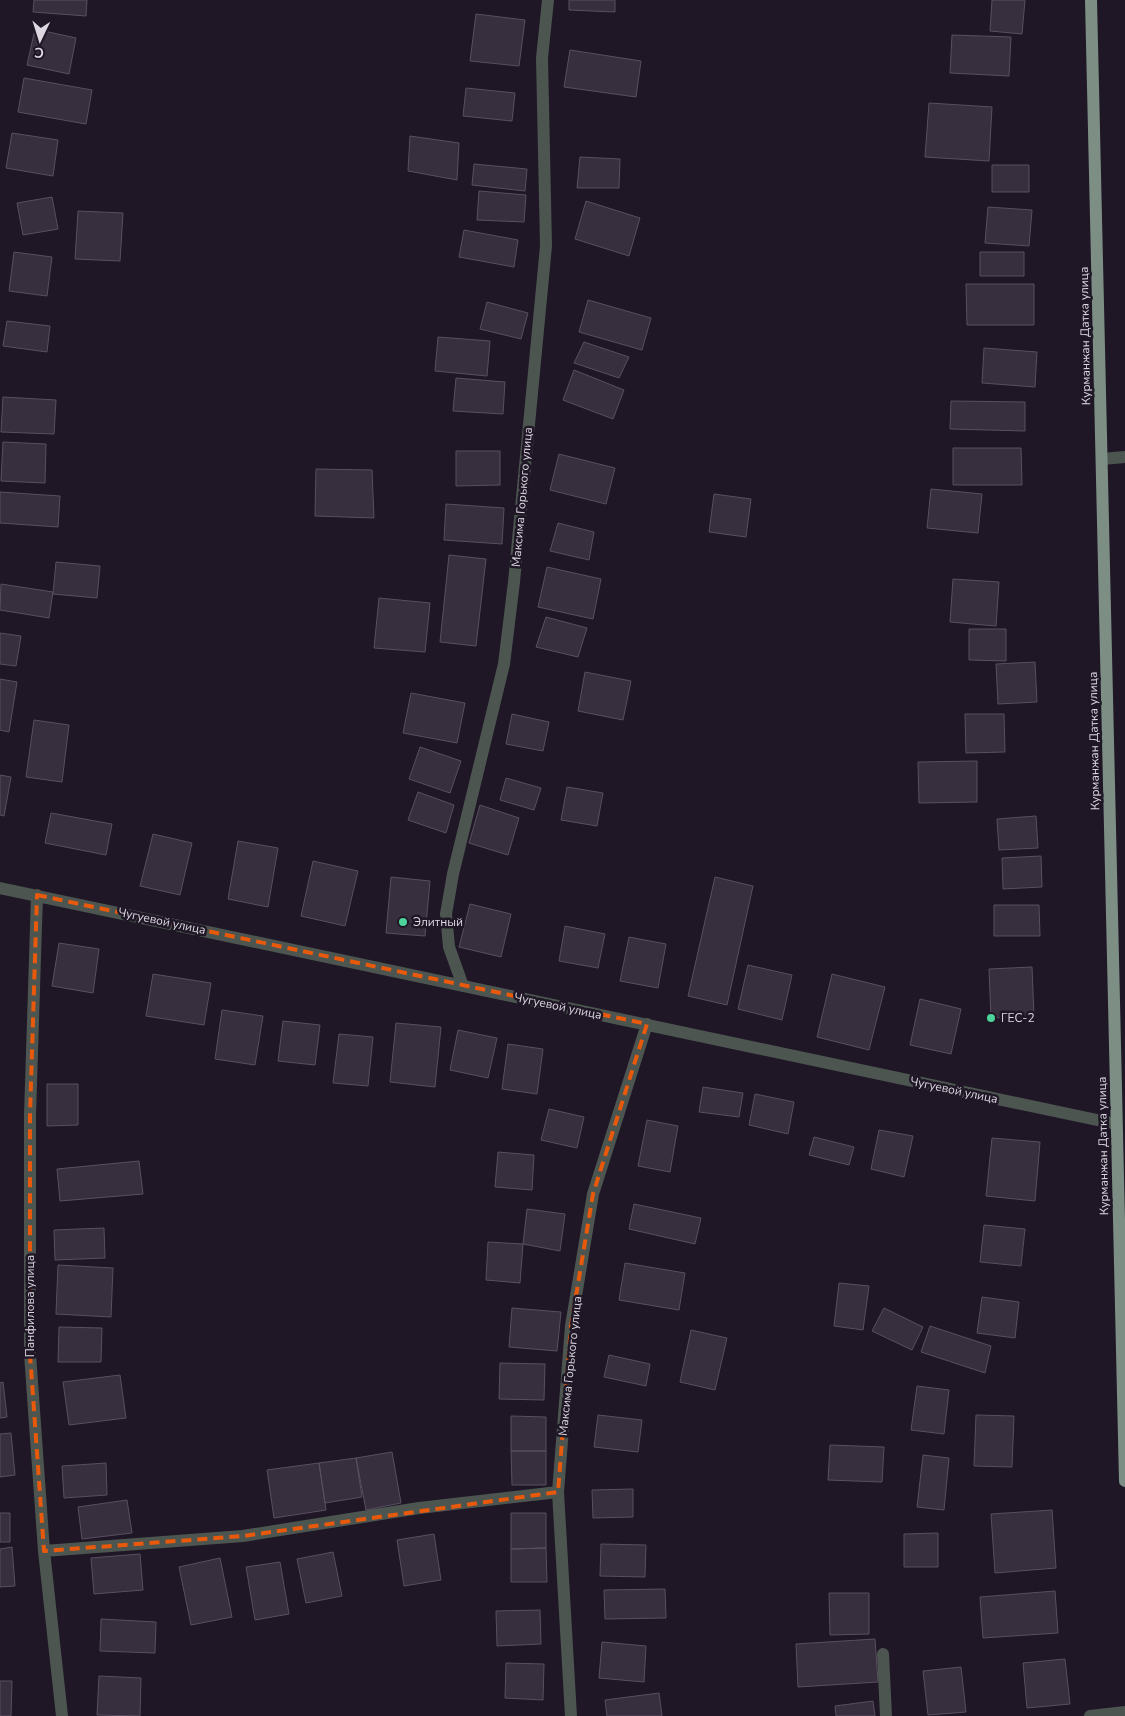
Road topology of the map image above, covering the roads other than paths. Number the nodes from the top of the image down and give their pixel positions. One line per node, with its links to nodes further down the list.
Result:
1 (548, 0): 7 (street, Максима Горького улица)
2 (1091, 0): 4 (main road, Курманжан Датка улица)
3 (1125, 457): 4 (street)
4 (1102, 459): 9 (main road, Курманжан Датка улица)
5 (0, 888): 6 (street, Чугуевой улица)
6 (37, 895): 7 (street, Чугуевой улица); 12 (street, Панфилова улица)
7 (463, 986): 8 (street, Чугуевой улица)
8 (647, 1024): 9 (street, Чугуевой улица); 11 (street, Максима Горького улица)
9 (1116, 1124): 10 (main road, Курманжан Датка улица)
10 (1125, 1481)
11 (558, 1492): 12 (street); 16 (street, Максима Горького улица)
12 (44, 1551): 15 (street, Панфилова улица)
13 (883, 1654): 17 (street)
14 (1125, 1712): 18 (street)
15 (62, 1716)
16 (571, 1716)
17 (886, 1716)
18 (1090, 1716)

